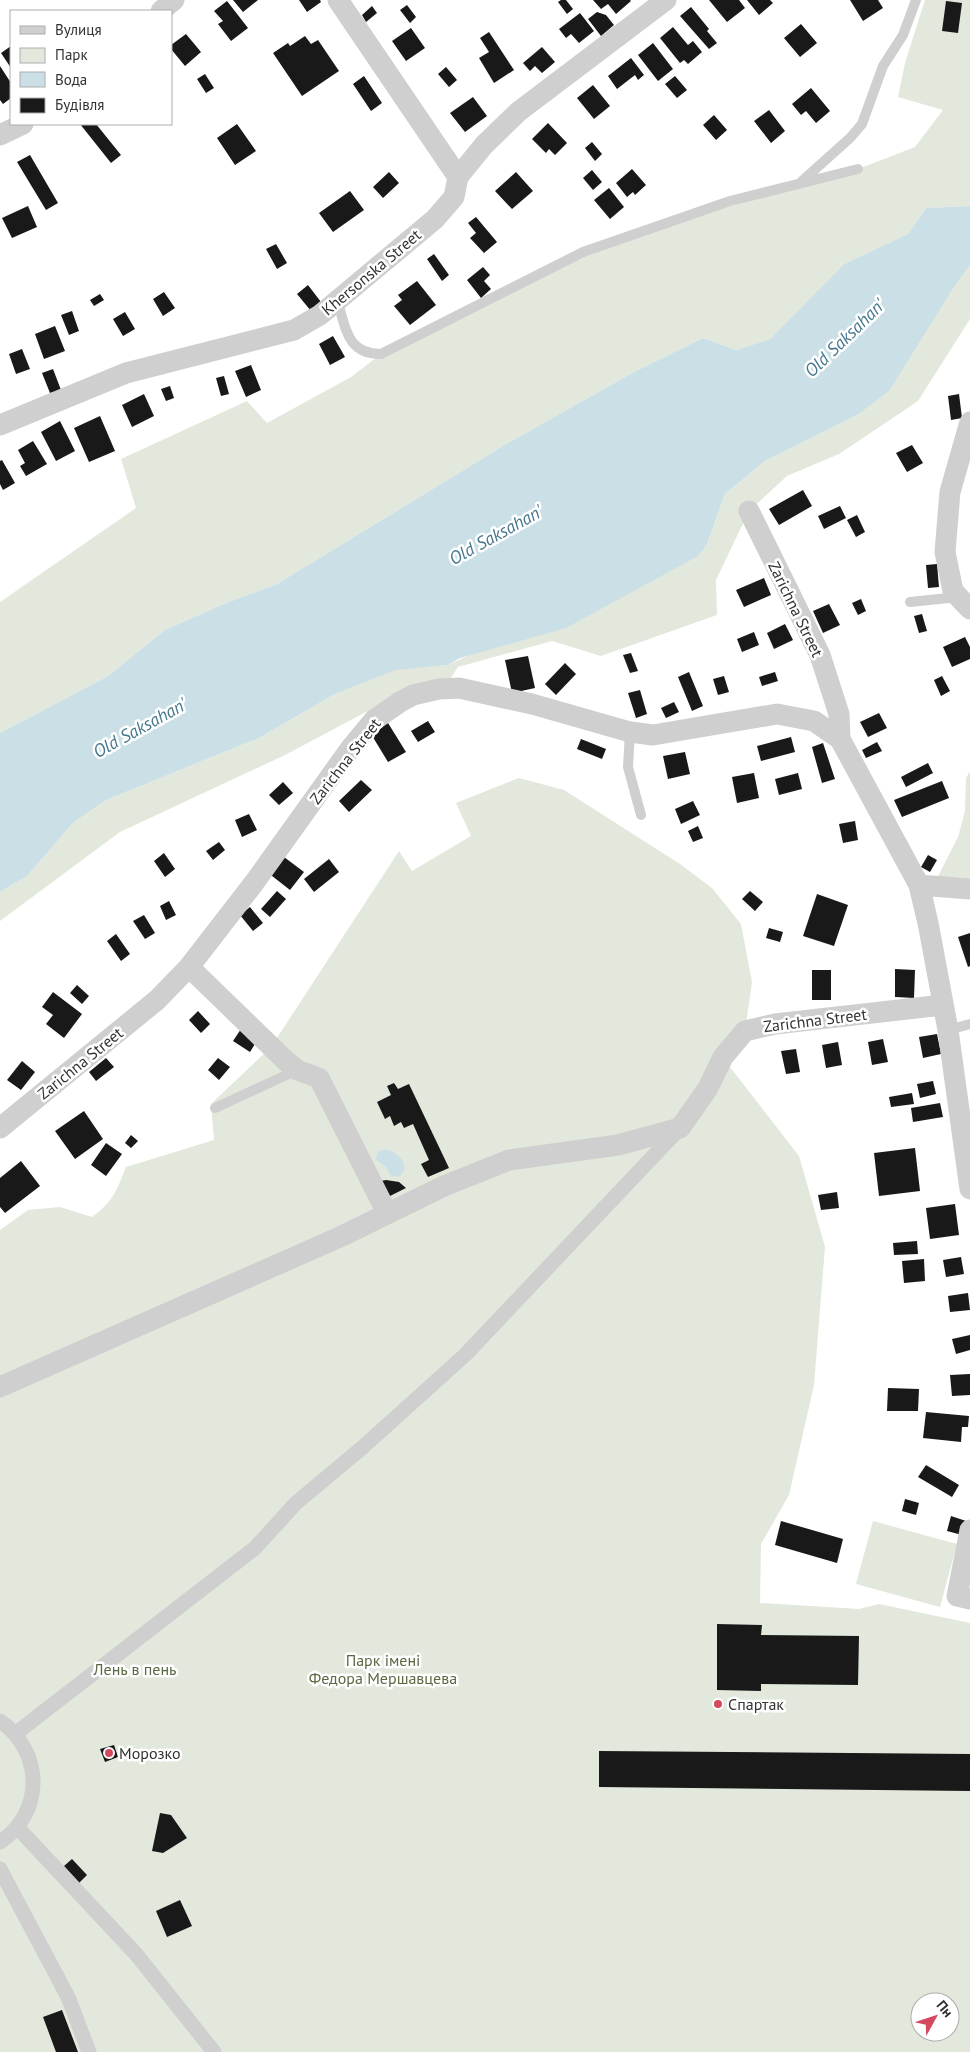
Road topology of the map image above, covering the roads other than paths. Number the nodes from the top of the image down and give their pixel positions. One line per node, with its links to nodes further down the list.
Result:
1 (174, 0): 5 (street)
2 (338, 0): 9 (street)
3 (666, 0): 9 (street, Khersonska Street)
4 (916, 0): 10 (lane)
5 (162, 10)
6 (21, 125): 7 (street)
7 (0, 135)
8 (858, 169): 10 (lane)
9 (458, 178): 11 (street, Khersonska Street)
10 (800, 182): 11 (lane)
11 (337, 300): 13 (street, Khersonska Street)
12 (970, 422): 16 (street)
13 (0, 426)
14 (749, 511): 18 (street, Zarichna Street)
15 (910, 602): 16 (lane)
16 (964, 603)
17 (630, 732): 18 (street, Zarichna Street); 19 (lane); 22 (street, Zarichna Street)
18 (840, 739): 20 (street, Zarichna Street)
19 (641, 816)
20 (919, 885): 21 (street); 23 (street, Zarichna Street)
21 (970, 889)
22 (189, 967): 26 (street); 28 (street, Zarichna Street)
23 (943, 1005): 25 (street, Zarichna Street); 29 (street, Zarichna Street)
24 (970, 1024): 25 (lane)
25 (948, 1030): 30 (street, Zarichna Street)
26 (298, 1070): 27 (lane); 31 (street)
27 (215, 1108)
28 (0, 1128)
29 (680, 1128): 31 (street); 36 (street)
30 (970, 1189)
31 (387, 1213): 32 (street)
32 (0, 1387)
33 (970, 1530): 34 (street)
34 (970, 1599)
35 (0, 1720): 36 (street)
36 (16, 1734): 37 (street)
37 (17, 1827): 38 (street); 41 (street)
38 (0, 1842)
39 (0, 1869): 40 (street)
40 (89, 2052)
41 (214, 2052)

